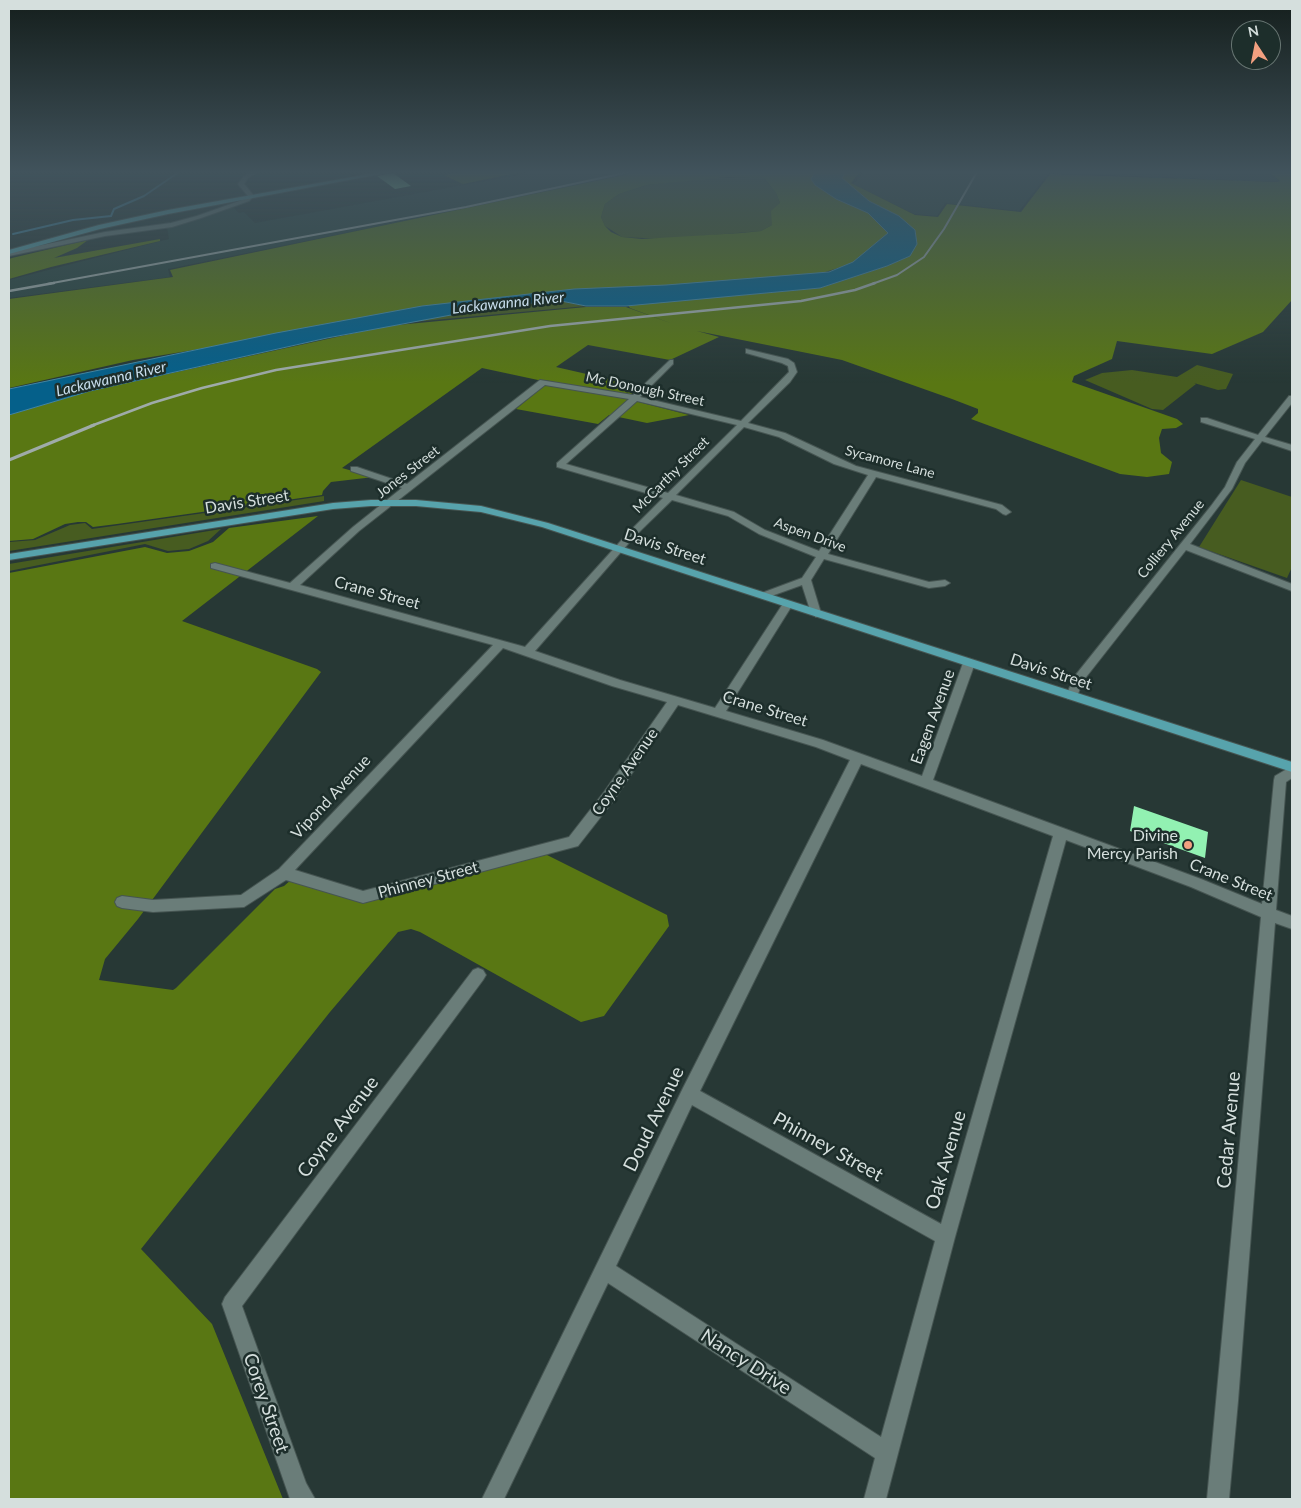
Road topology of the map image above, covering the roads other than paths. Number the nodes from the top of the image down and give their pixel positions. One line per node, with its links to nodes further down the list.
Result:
1 (46, 242): 3 (main road)
2 (63, 242): 3 (street)
3 (9, 253)
4 (748, 351): 10 (street, McCarthy Street)
5 (670, 362): 7 (street)
6 (543, 382): 7 (street, Mc Donough Street); 15 (street, Jones Street)
7 (635, 398): 10 (street, Mc Donough Street); 16 (street, Aspen Drive)
8 (1292, 398): 11 (street, Colliery Avenue)
9 (1204, 420): 11 (street)
10 (741, 425): 14 (street, Sycamore Lane); 16 (street, McCarthy Street)
11 (1260, 438): 12 (street); 19 (street, Colliery Avenue)
12 (1292, 448)
13 (354, 469): 15 (street)
14 (874, 473): 18 (street, Sycamore Lane); 21 (street)
15 (410, 488): 17 (street, Jones Street)
16 (670, 496): 20 (street, McCarthy Street); 21 (street, Aspen Drive)
17 (390, 502): 20 (main road, Davis Street); 22 (main road, Davis Street); 26 (street, Jones Street)
18 (1006, 512)
19 (1183, 545): 27 (street); 34 (street, Colliery Avenue)
20 (618, 549): 28 (main road, Davis Street); 32 (street, McCarthy Street)
21 (820, 555): 24 (street); 25 (street, Aspen Drive)
22 (9, 557)
23 (215, 566): 26 (street, Crane Street)
24 (806, 580): 28 (street); 30 (street)
25 (945, 583)
26 (292, 587): 31 (street, Crane Street)
27 (1292, 588)
28 (763, 596): 29 (main road, Davis Street)
29 (788, 604): 30 (main road, Davis Street); 36 (street)
30 (816, 613): 33 (main road, Davis Street)
31 (501, 643): 32 (street, Crane Street); 43 (street, Vipond Avenue)
32 (527, 652): 35 (street, Crane Street)
33 (969, 663): 34 (main road, Davis Street); 40 (street, Eagen Avenue)
34 (1072, 696): 38 (main road, Davis Street)
35 (675, 700): 36 (street, Crane Street); 42 (street, Coyne Avenue)
36 (719, 712): 37 (street, Crane Street)
37 (857, 758): 40 (street, Crane Street); 48 (street, Doud Avenue)
38 (1292, 767)
39 (1292, 771): 45 (street, Cedar Avenue)
40 (926, 783): 41 (street, Crane Street)
41 (1061, 833): 45 (street, Crane Street); 49 (street, Oak Avenue)
42 (573, 842): 43 (street, Phinney Street)
43 (284, 873): 44 (street, Vipond Avenue)
44 (122, 902)
45 (1269, 913): 46 (street, Crane Street); 56 (street, Cedar Avenue)
46 (1292, 923)
47 (478, 974): 51 (street, Coyne Avenue)
48 (689, 1094): 49 (street, Phinney Street); 50 (street, Doud Avenue)
49 (946, 1237): 52 (street, Oak Avenue)
50 (605, 1270): 52 (street, Nancy Drive); 54 (street, Doud Avenue)
51 (232, 1304): 53 (street, Corey Street)
52 (888, 1454): 55 (street, Oak Avenue)
53 (304, 1499)
54 (493, 1499)
55 (875, 1499)
56 (1218, 1499)

